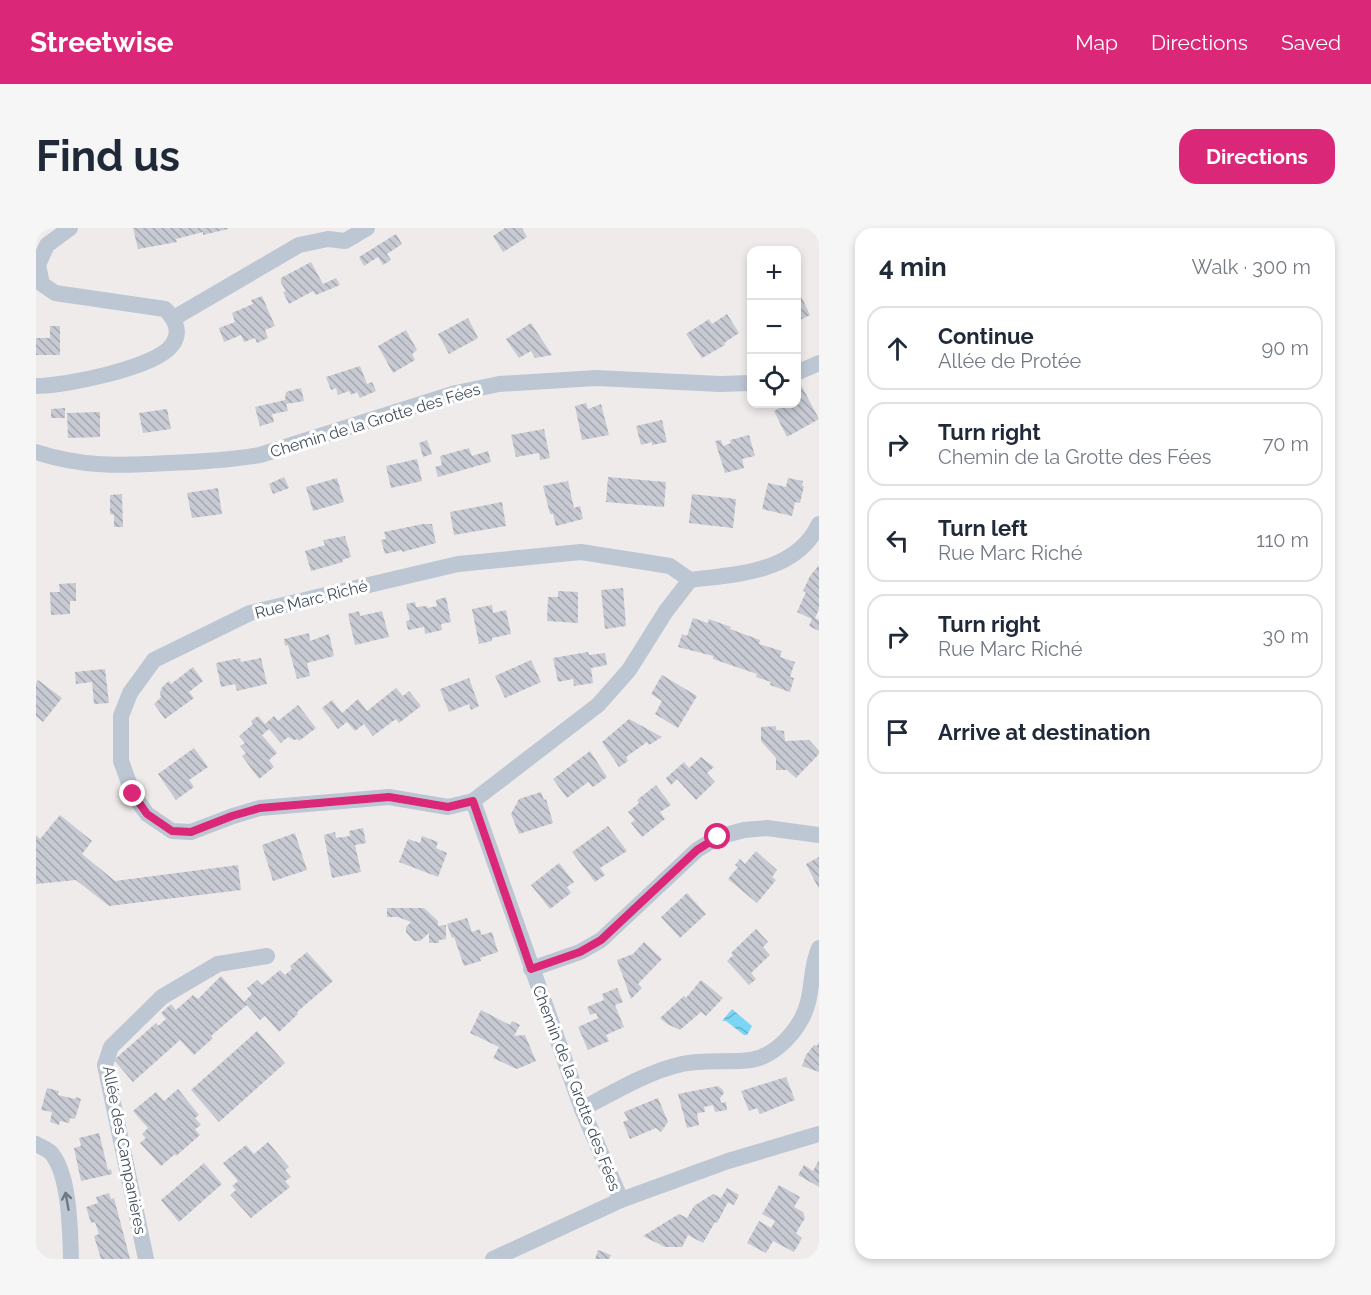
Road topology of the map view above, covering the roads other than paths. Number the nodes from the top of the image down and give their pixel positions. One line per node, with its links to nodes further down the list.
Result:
1 (70, 228): 3 (street)
2 (367, 228): 3 (street)
3 (174, 318): 7 (street)
4 (819, 363): 5 (street)
5 (801, 371)
6 (747, 383): 8 (street, Chemin de la Grotte des Fées)
7 (36, 386)
8 (36, 452)
9 (819, 524): 10 (street)
10 (690, 580): 11 (street); 11 (street, Rue Marc Riché)
11 (473, 801): 15 (street, Chemin de la Grotte des Fées)
12 (819, 835): 15 (street)
13 (819, 948): 16 (street)
14 (267, 956): 21 (street, Allée des Campanières)
15 (531, 969): 16 (street, Chemin de la Grotte des Fées)
16 (582, 1109): 19 (street, Chemin de la Grotte des Fées)
17 (819, 1134): 19 (street)
18 (36, 1144): 20 (street, one-way to 18)
19 (621, 1200): 22 (street)
20 (71, 1259)
21 (146, 1259)
22 (493, 1259)

